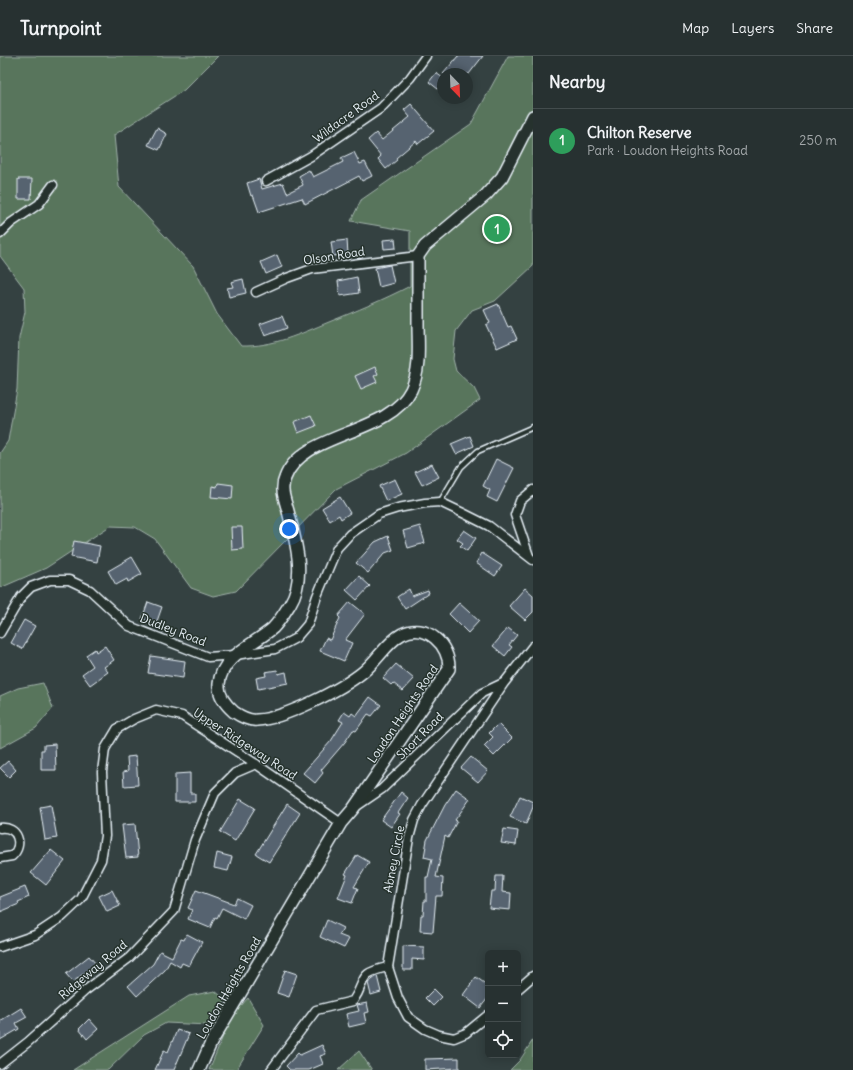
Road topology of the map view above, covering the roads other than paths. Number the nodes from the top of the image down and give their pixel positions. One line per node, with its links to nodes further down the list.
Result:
1 (426, 56): 3 (street, Wildacre Road)
2 (533, 116): 6 (street)
3 (266, 181)
4 (53, 186): 5 (street)
5 (0, 234)
6 (418, 256): 7 (street, Olson Road); 14 (street, Loudon Heights Road)
7 (256, 292)
8 (533, 427): 10 (lane)
9 (533, 490): 11 (street)
10 (440, 502): 11 (street); 14 (street)
11 (531, 558)
12 (0, 633): 14 (street, Dudley Road)
13 (533, 646): 15 (street, Abney Circle)
14 (235, 655): 17 (street, Loudon Heights Road)
15 (504, 683): 17 (street, Short Road); 22 (street, Abney Circle)
16 (256, 764): 18 (street, Upper Ridgeway Road); 21 (street, Upper Ridgeway Road); 26 (street, Ridgeway Road)
17 (353, 809): 18 (street, Loudon Heights Road)
18 (341, 823): 27 (street, Loudon Heights Road)
19 (0, 828): 20 (street)
20 (0, 858)
21 (0, 947)
22 (388, 967): 25 (street, Abney Circle); 28 (street)
23 (533, 976): 24 (street)
24 (520, 986)
25 (485, 1017)
26 (0, 1064)
27 (199, 1070)
28 (271, 1070)

